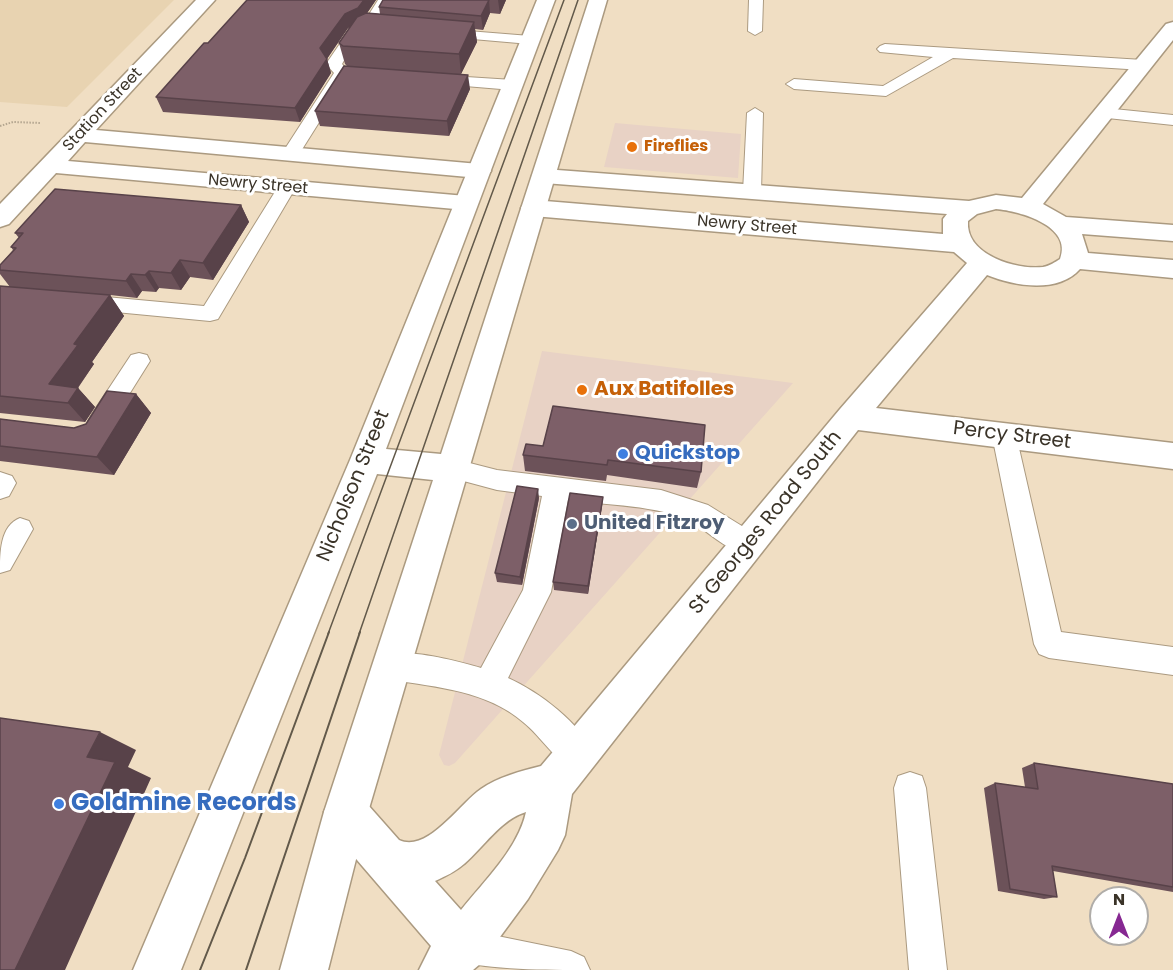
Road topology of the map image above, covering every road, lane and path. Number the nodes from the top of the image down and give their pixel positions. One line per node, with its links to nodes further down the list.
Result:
1 (206, 0): 21 (street, Station Street)
2 (385, 0): 6 (lane)
3 (546, 0): 11 (street, Nicholson Street)
4 (598, 0): 25 (street)
5 (756, 0): 9 (lane)
6 (369, 27): 8 (lane); 22 (lane)
7 (1173, 28): 14 (street)
8 (404, 30)
9 (755, 31)
10 (428, 32): 11 (lane)
11 (530, 40): 17 (street, Nicholson Street)
12 (885, 49): 13 (lane)
13 (950, 53): 14 (lane); 16 (lane)
14 (1143, 65): 19 (street)
15 (422, 79): 17 (lane)
16 (794, 84)
17 (513, 85): 24 (street, Nicholson Street)
18 (755, 113): 27 (lane)
19 (1104, 113): 20 (lane); 29 (street)
20 (1173, 120)
21 (80, 135): 22 (street, Newry Street); 23 (street, Station Street)
22 (290, 155): 24 (street, Newry Street)
23 (50, 166): 26 (street, Newry Street); 32 (street, Station Street)
24 (479, 171): 28 (street, Nicholson Street)
25 (544, 176): 27 (street, Newry Street); 30 (street)
26 (287, 187): 28 (street, Newry Street); 39 (lane)
27 (752, 192): 31 (street, Newry Street)
28 (466, 202): 45 (street, Nicholson Street)
29 (1028, 207): 31 (street, Newry Street); 33 (street, Newry Street)
30 (533, 208): 35 (street, Newry Street); 46 (street)
31 (969, 208): 35 (street)
32 (0, 219)
33 (1061, 224): 34 (street); 36 (street)
34 (1173, 234)
35 (960, 244): 37 (street)
36 (1075, 260): 37 (street); 38 (street)
37 (982, 263): 41 (street, St Georges Road South)
38 (1173, 269)
39 (70, 301)
40 (139, 361): 42 (lane)
41 (851, 417): 43 (street, Percy Street); 51 (street, St Georges Road South)
42 (80, 433)
43 (1004, 435): 44 (street, Percy Street); 53 (lane)
44 (1173, 456)
45 (366, 460): 46 (street); 61 (street, Nicholson Street)
46 (453, 469): 49 (lane); 54 (street)
47 (0, 483): 48 (lane)
48 (0, 488)
49 (557, 488): 51 (lane); 55 (lane)
50 (20, 529): 52 (lane)
51 (748, 544): 56 (street, St Georges Road South)
52 (0, 561)
53 (1173, 662)
54 (392, 666): 55 (lane); 58 (street)
55 (489, 684): 56 (lane)
56 (565, 770): 59 (street); 60 (street, St Georges Road South)
57 (910, 788): 64 (lane)
58 (346, 812): 59 (street); 62 (street)
59 (377, 850): 60 (street)
60 (453, 958): 63 (lane)
61 (157, 970)
62 (304, 970)
63 (571, 970)
64 (928, 970)

